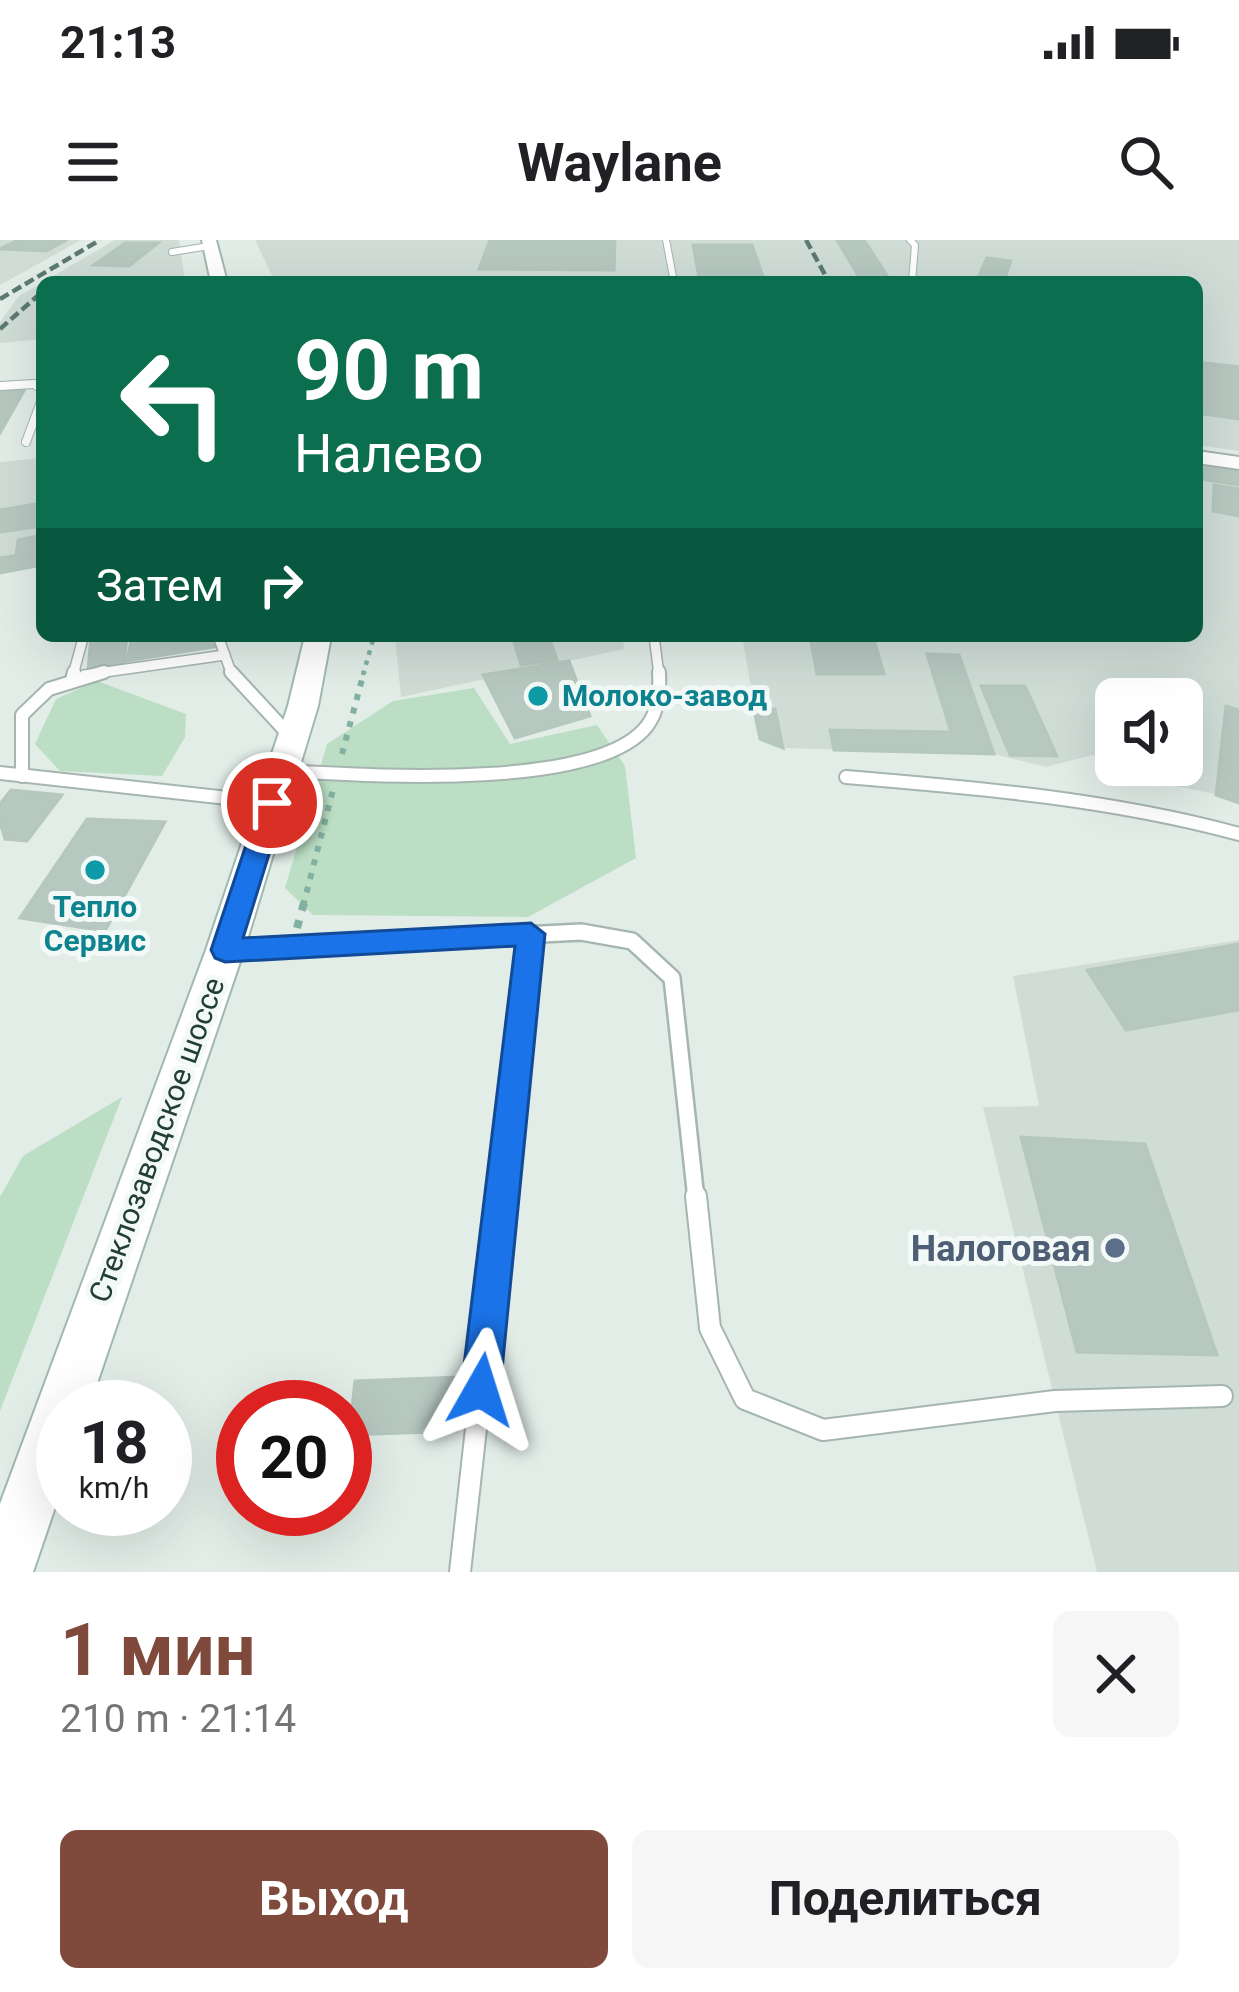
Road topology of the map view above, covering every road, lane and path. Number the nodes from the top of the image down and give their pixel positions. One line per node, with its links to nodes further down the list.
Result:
1 (666, 240): 6 (lane)
2 (910, 240): 7 (lane)
3 (209, 243): 4 (lane); 5 (main road)
4 (172, 252)
5 (217, 276)
6 (673, 276)
7 (913, 276)
8 (36, 385): 9 (lane)
9 (0, 386)
10 (36, 415): 11 (lane)
11 (26, 442)
12 (1203, 458): 13 (main road)
13 (1239, 463)
14 (82, 642): 19 (lane)
15 (220, 642): 18 (lane)
16 (316, 642): 20 (main road, Стеклозаводское шоссе)
17 (655, 642): 20 (lane)
18 (225, 656): 19 (lane); 20 (lane)
19 (72, 680): 22 (lane)
20 (283, 771): 22 (lane); 26 (main road, Стеклозаводское шоссе)
21 (0, 773): 22 (lane)
22 (22, 776)
23 (846, 777): 24 (lane)
24 (1239, 834)
25 (531, 934): 26 (lane); 27 (lane); 29 (lane)
26 (225, 950): 28 (main road, Стеклозаводское шоссе)
27 (1222, 1396)
28 (4, 1572)
29 (460, 1572)

